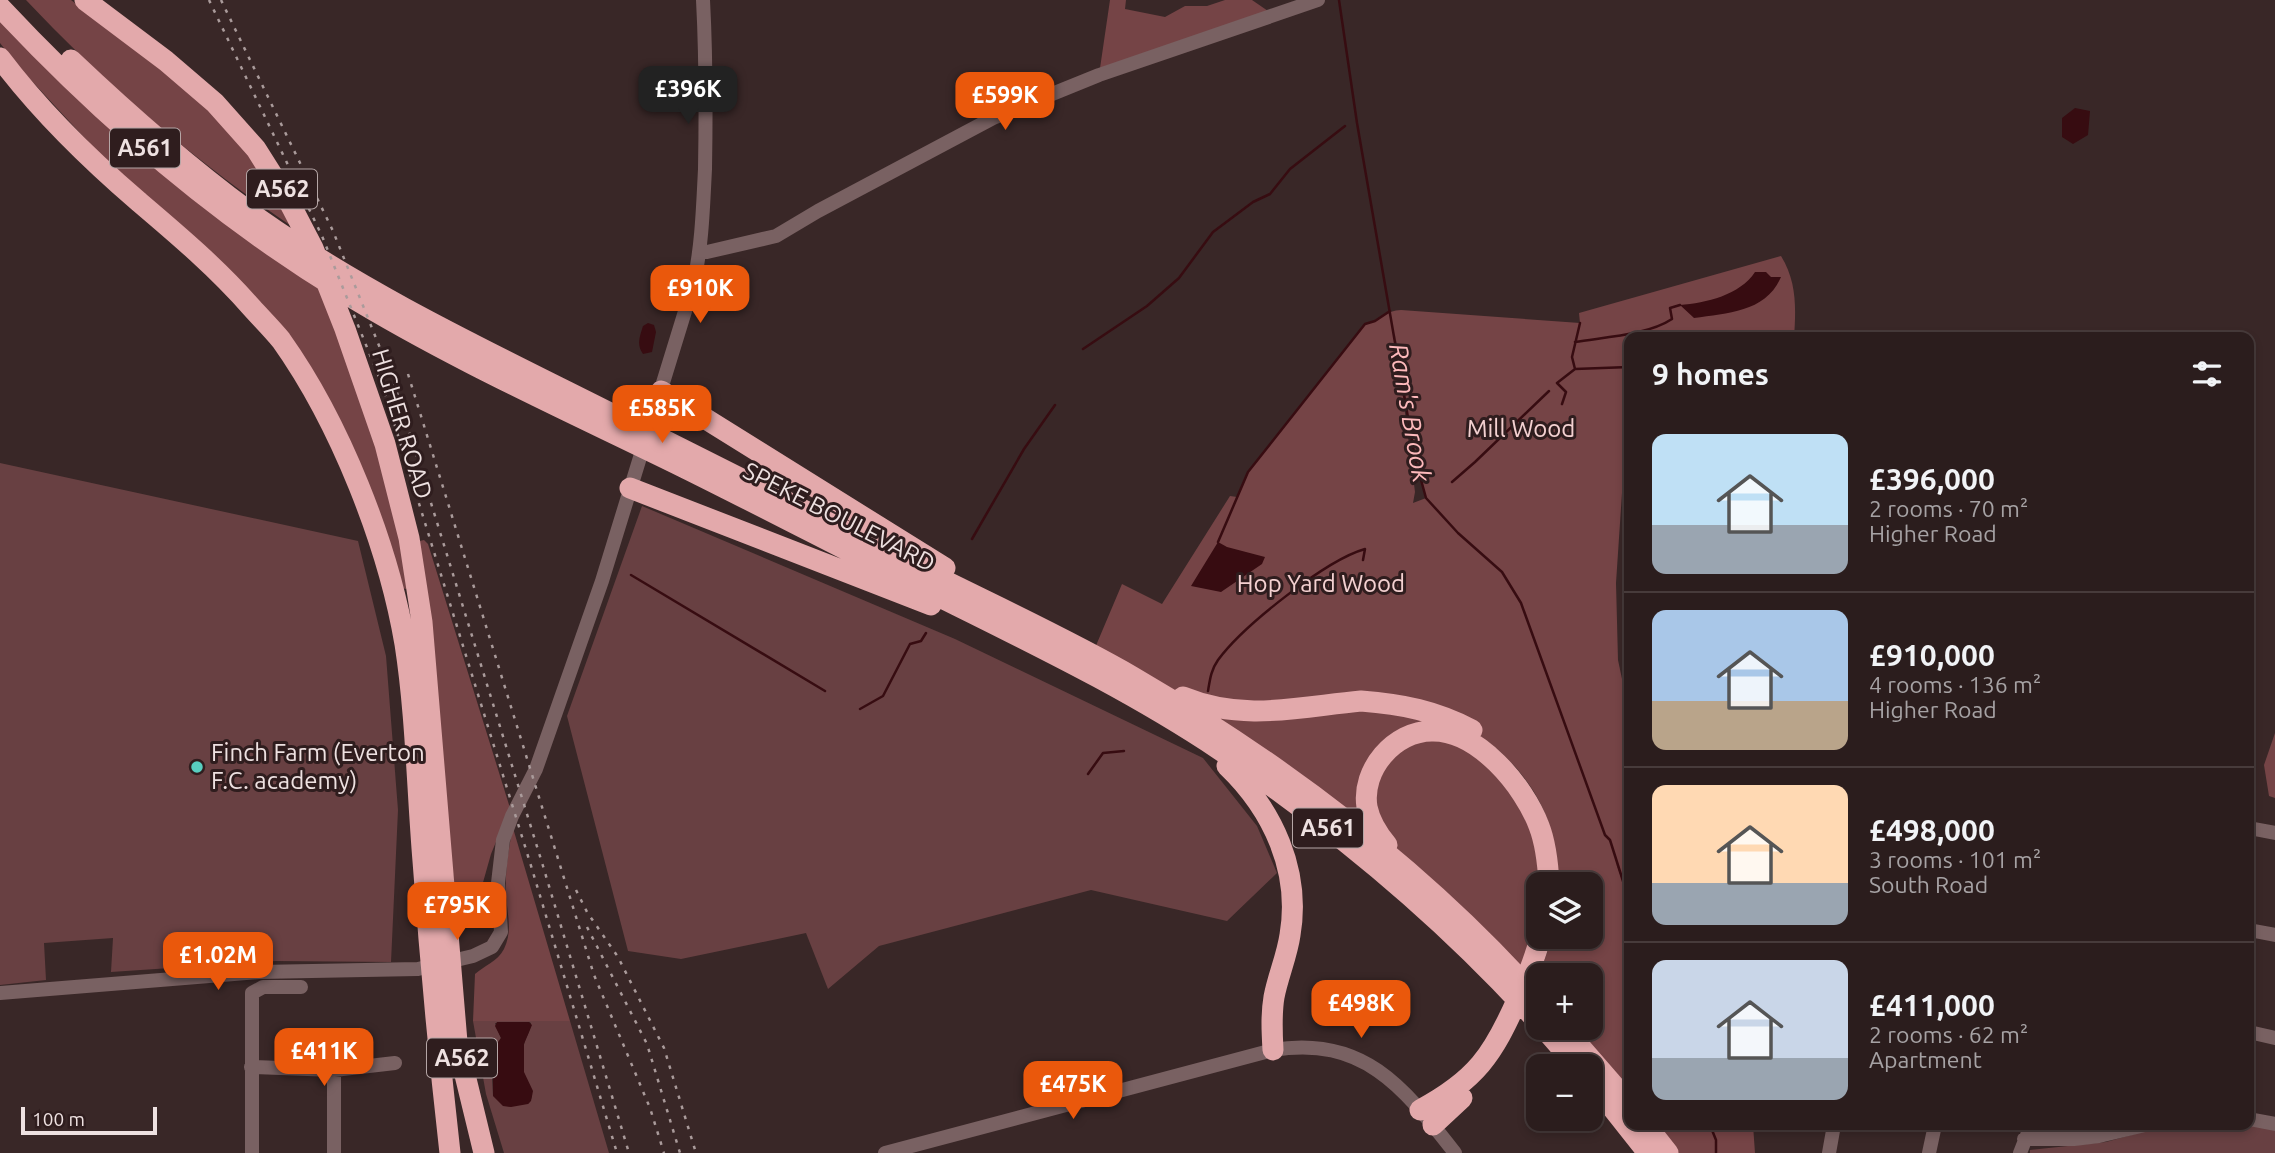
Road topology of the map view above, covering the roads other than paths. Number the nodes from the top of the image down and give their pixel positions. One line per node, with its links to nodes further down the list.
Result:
1 (14, 0): 9 (highway, SPEKE BOULEVARD / A561)
2 (85, 0): 24 (highway, HIGHER ROAD / A562)
3 (703, 0): 7 (street)
4 (1318, 0): 7 (street)
5 (0, 7): 9 (highway, SPEKE BOULEVARD / A561)
6 (0, 58): 24 (highway, HIGHER ROAD / A562)
7 (700, 251): 8 (street)
8 (661, 391): 11 (street); 12 (highway)
9 (609, 422): 10 (highway, SPEKE BOULEVARD / A561)
10 (692, 463): 12 (highway, SPEKE BOULEVARD / A561); 13 (highway, SPEKE BOULEVARD / A561)
11 (630, 488): 13 (highway); 24 (street)
12 (1052, 635): 15 (highway, SPEKE BOULEVARD / A561)
13 (1031, 642): 14 (highway, SPEKE BOULEVARD / A561)
14 (1089, 672): 27 (highway, SPEKE BOULEVARD / A561); 32 (highway)
15 (1132, 677): 19 (highway); 23 (highway, SPEKE BOULEVARD / A561)
16 (2254, 829): 17 (street)
17 (2275, 833)
18 (1548, 872): 22 (highway)
19 (1558, 872)
20 (2254, 931): 21 (street)
21 (2275, 935)
22 (1526, 948)
23 (1539, 958): 39 (highway)
24 (441, 964): 26 (street); 51 (highway, HIGHER ROAD / A562); 52 (highway, HIGHER ROAD / A562)
25 (301, 987): 35 (street)
26 (0, 993)
27 (1526, 1009)
28 (2254, 1033): 29 (street)
29 (2275, 1038)
30 (1554, 1040): 33 (highway)
31 (1574, 1040): 38 (highway)
32 (1273, 1050): 39 (street); 53 (street)
33 (1567, 1054)
34 (395, 1063): 36 (street)
35 (251, 1067): 36 (street); 49 (street)
36 (334, 1070): 50 (street)
37 (1603, 1096): 41 (highway)
38 (1624, 1097)
39 (1427, 1118): 54 (street)
40 (2254, 1120): 42 (street)
41 (1624, 1123)
42 (2275, 1124)
43 (1630, 1130): 55 (highway)
44 (1650, 1130): 56 (highway)
45 (1833, 1130): 57 (street)
46 (1934, 1130): 58 (street)
47 (2123, 1130): 48 (street)
48 (2022, 1146)
49 (252, 1153)
50 (334, 1153)
51 (450, 1153)
52 (484, 1153)
53 (885, 1153)
54 (1455, 1153)
55 (1648, 1153)
56 (1668, 1153)
57 (1829, 1153)
58 (1929, 1153)

